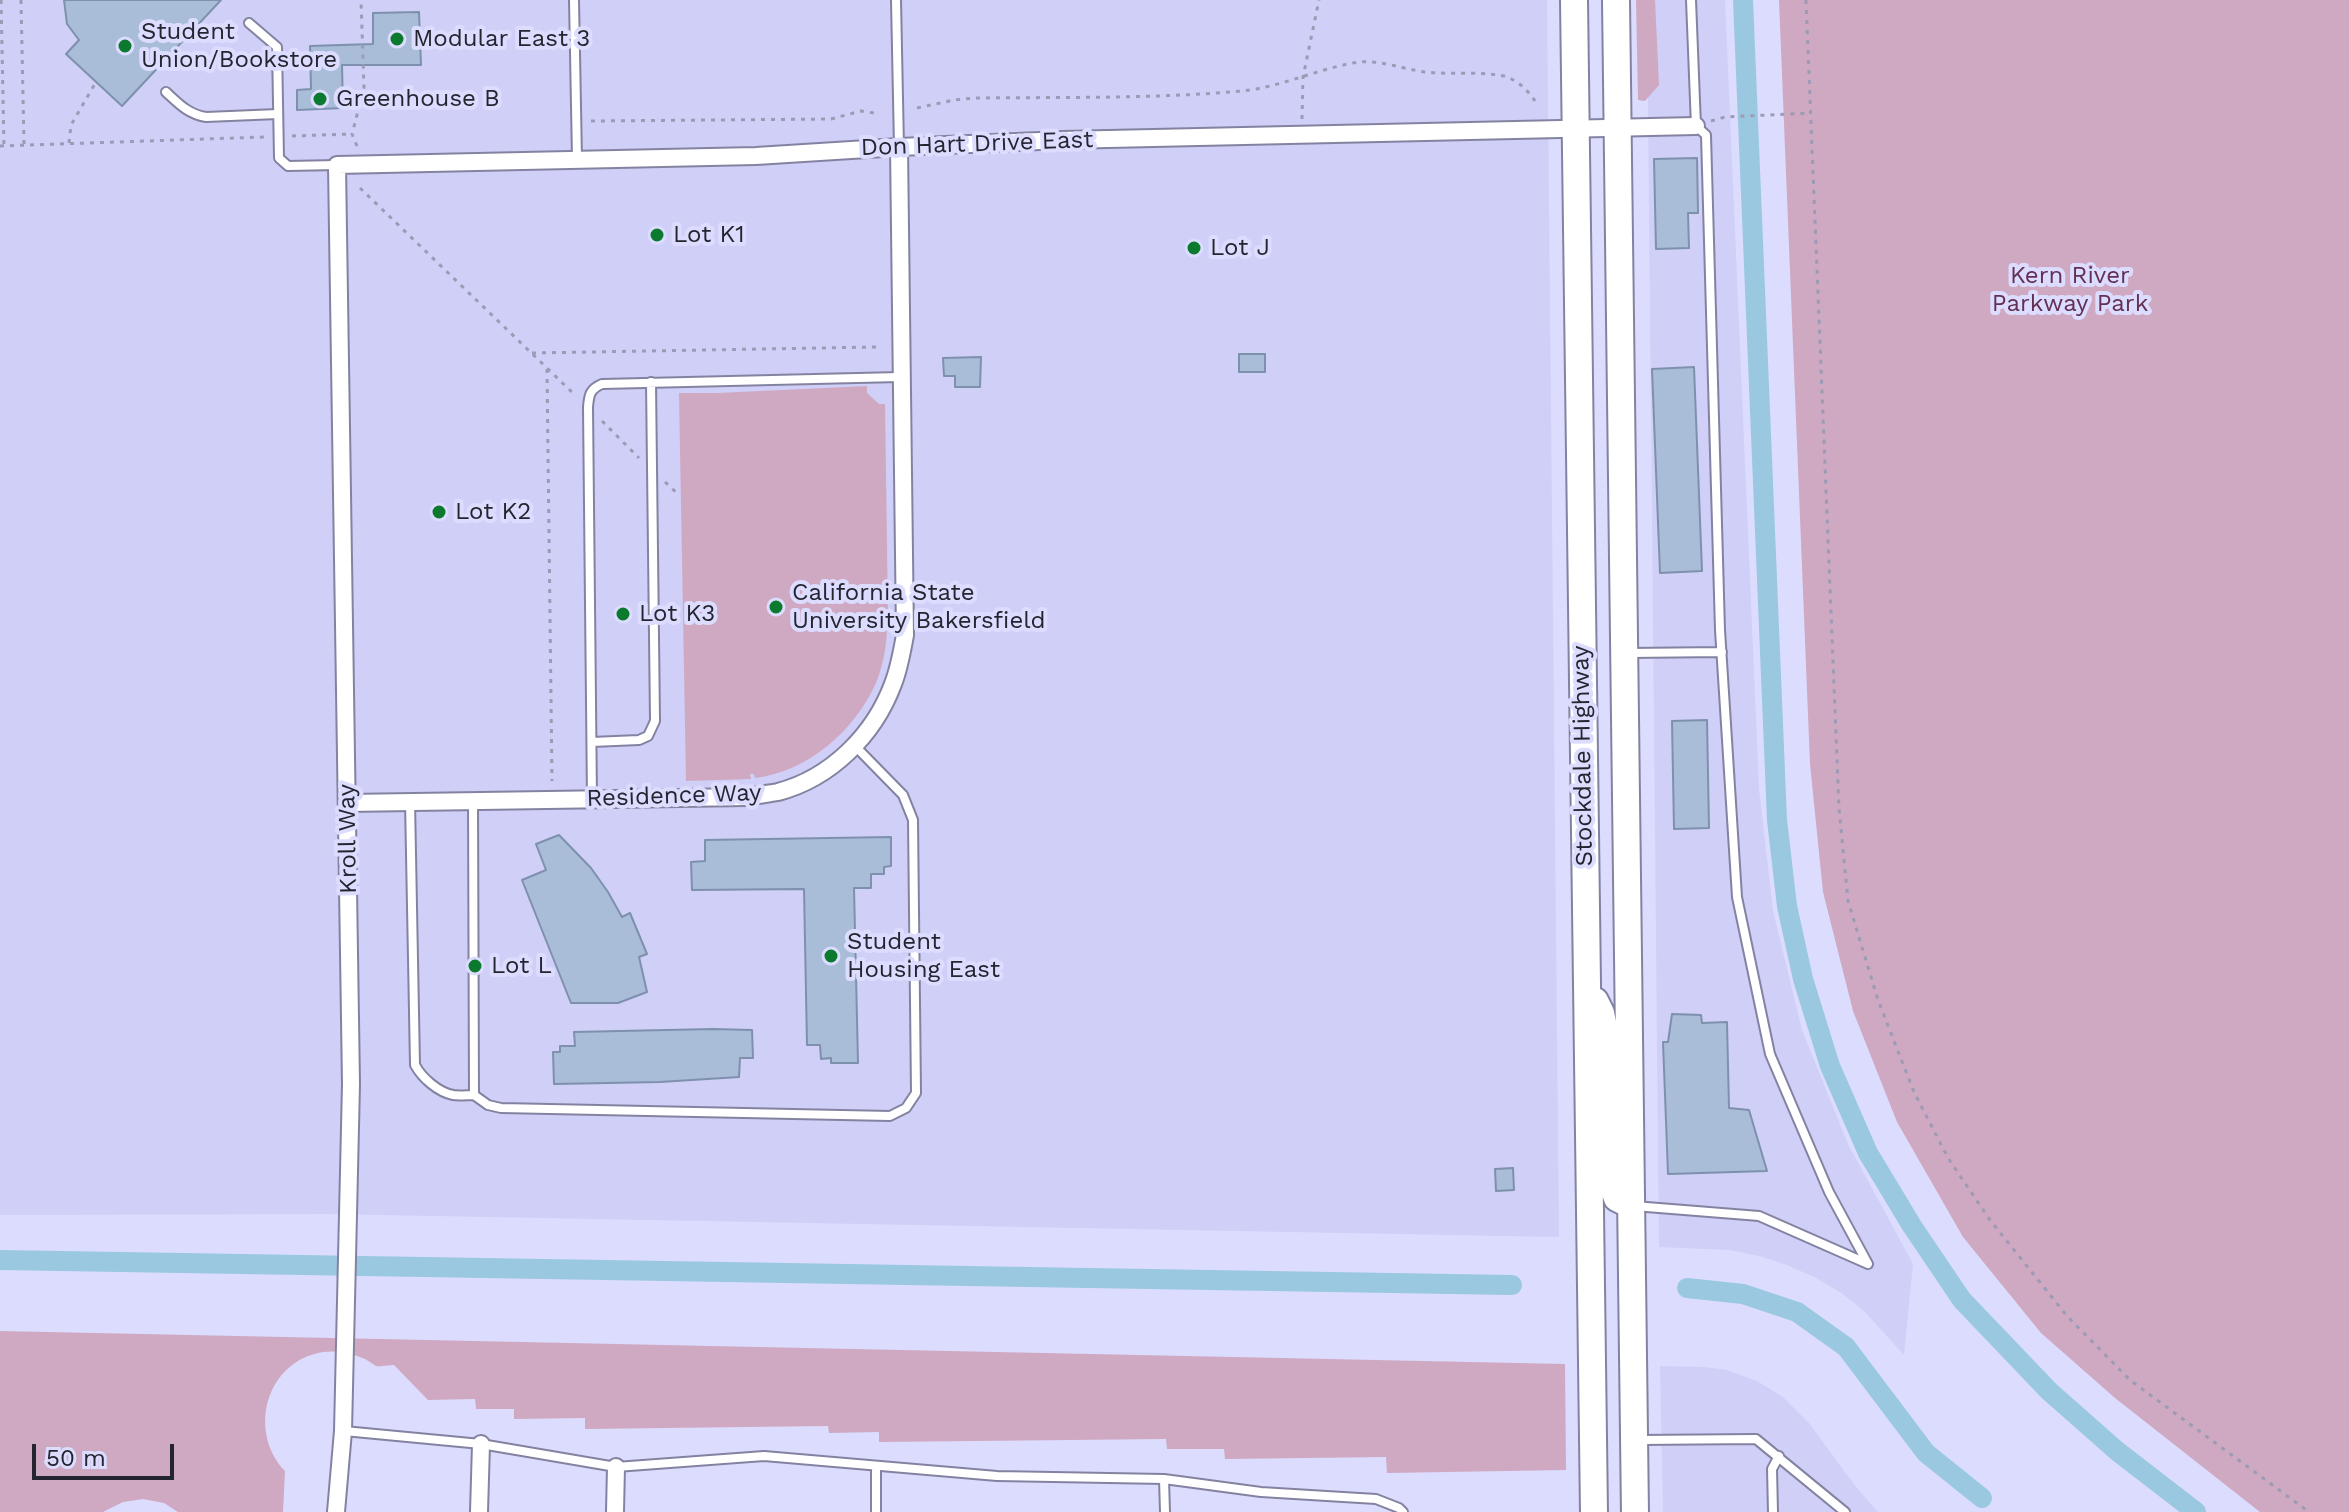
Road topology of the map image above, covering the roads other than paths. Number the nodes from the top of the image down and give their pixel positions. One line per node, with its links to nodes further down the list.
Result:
1 (574, 0): 13 (lane)
2 (896, 0): 12 (lane)
3 (1574, 0): 11 (main road, Stockdale Highway)
4 (1616, 0): 10 (main road, Stockdale Highway)
5 (1691, 0): 9 (lane)
6 (249, 23): 8 (lane)
7 (166, 92): 8 (lane)
8 (278, 114): 14 (lane)
9 (1696, 126): 10 (street, Don Hart Drive East); 17 (lane)
10 (1617, 128): 11 (street, Don Hart Drive East); 18 (main road, Stockdale Highway)
11 (1576, 129): 12 (street, Don Hart Drive East); 25 (main road, Stockdale Highway)
12 (899, 147): 13 (street, Don Hart Drive East); 15 (street, Residence Way)
13 (577, 161): 14 (street, Don Hart Drive East)
14 (337, 165): 24 (street, Kroll Way)
15 (900, 377): 16 (lane); 20 (street, Residence Way)
16 (651, 382): 19 (lane); 19 (lane)
17 (1722, 652): 18 (lane); 27 (lane)
18 (1624, 653): 27 (main road, Stockdale Highway)
19 (592, 742): 23 (lane)
20 (855, 746): 23 (street, Residence Way); 26 (lane)
21 (410, 800): 22 (street, Residence Way); 24 (street, Residence Way); 26 (lane)
22 (473, 800): 23 (street, Residence Way); 26 (lane)
23 (592, 800)
24 (347, 803): 28 (street, Kroll Way)
25 (1586, 983): 27 (main road); 41 (main road, Stockdale Highway)
26 (474, 1095)
27 (1631, 1205): 29 (main road, Stockdale Highway)
28 (343, 1431): 30 (lane); 35 (street, Kroll Way)
29 (1634, 1440): 31 (lane); 42 (main road, Stockdale Highway)
30 (481, 1444): 33 (lane); 36 (street)
31 (1779, 1456): 43 (lane); 44 (lane)
32 (876, 1466): 33 (lane); 34 (lane); 38 (lane)
33 (616, 1467): 37 (street)
34 (1164, 1479): 39 (lane); 40 (lane)
35 (336, 1512)
36 (479, 1512)
37 (615, 1512)
38 (876, 1512)
39 (1165, 1512)
40 (1403, 1512)
41 (1594, 1512)
42 (1635, 1512)
43 (1773, 1512)
44 (1845, 1512)

